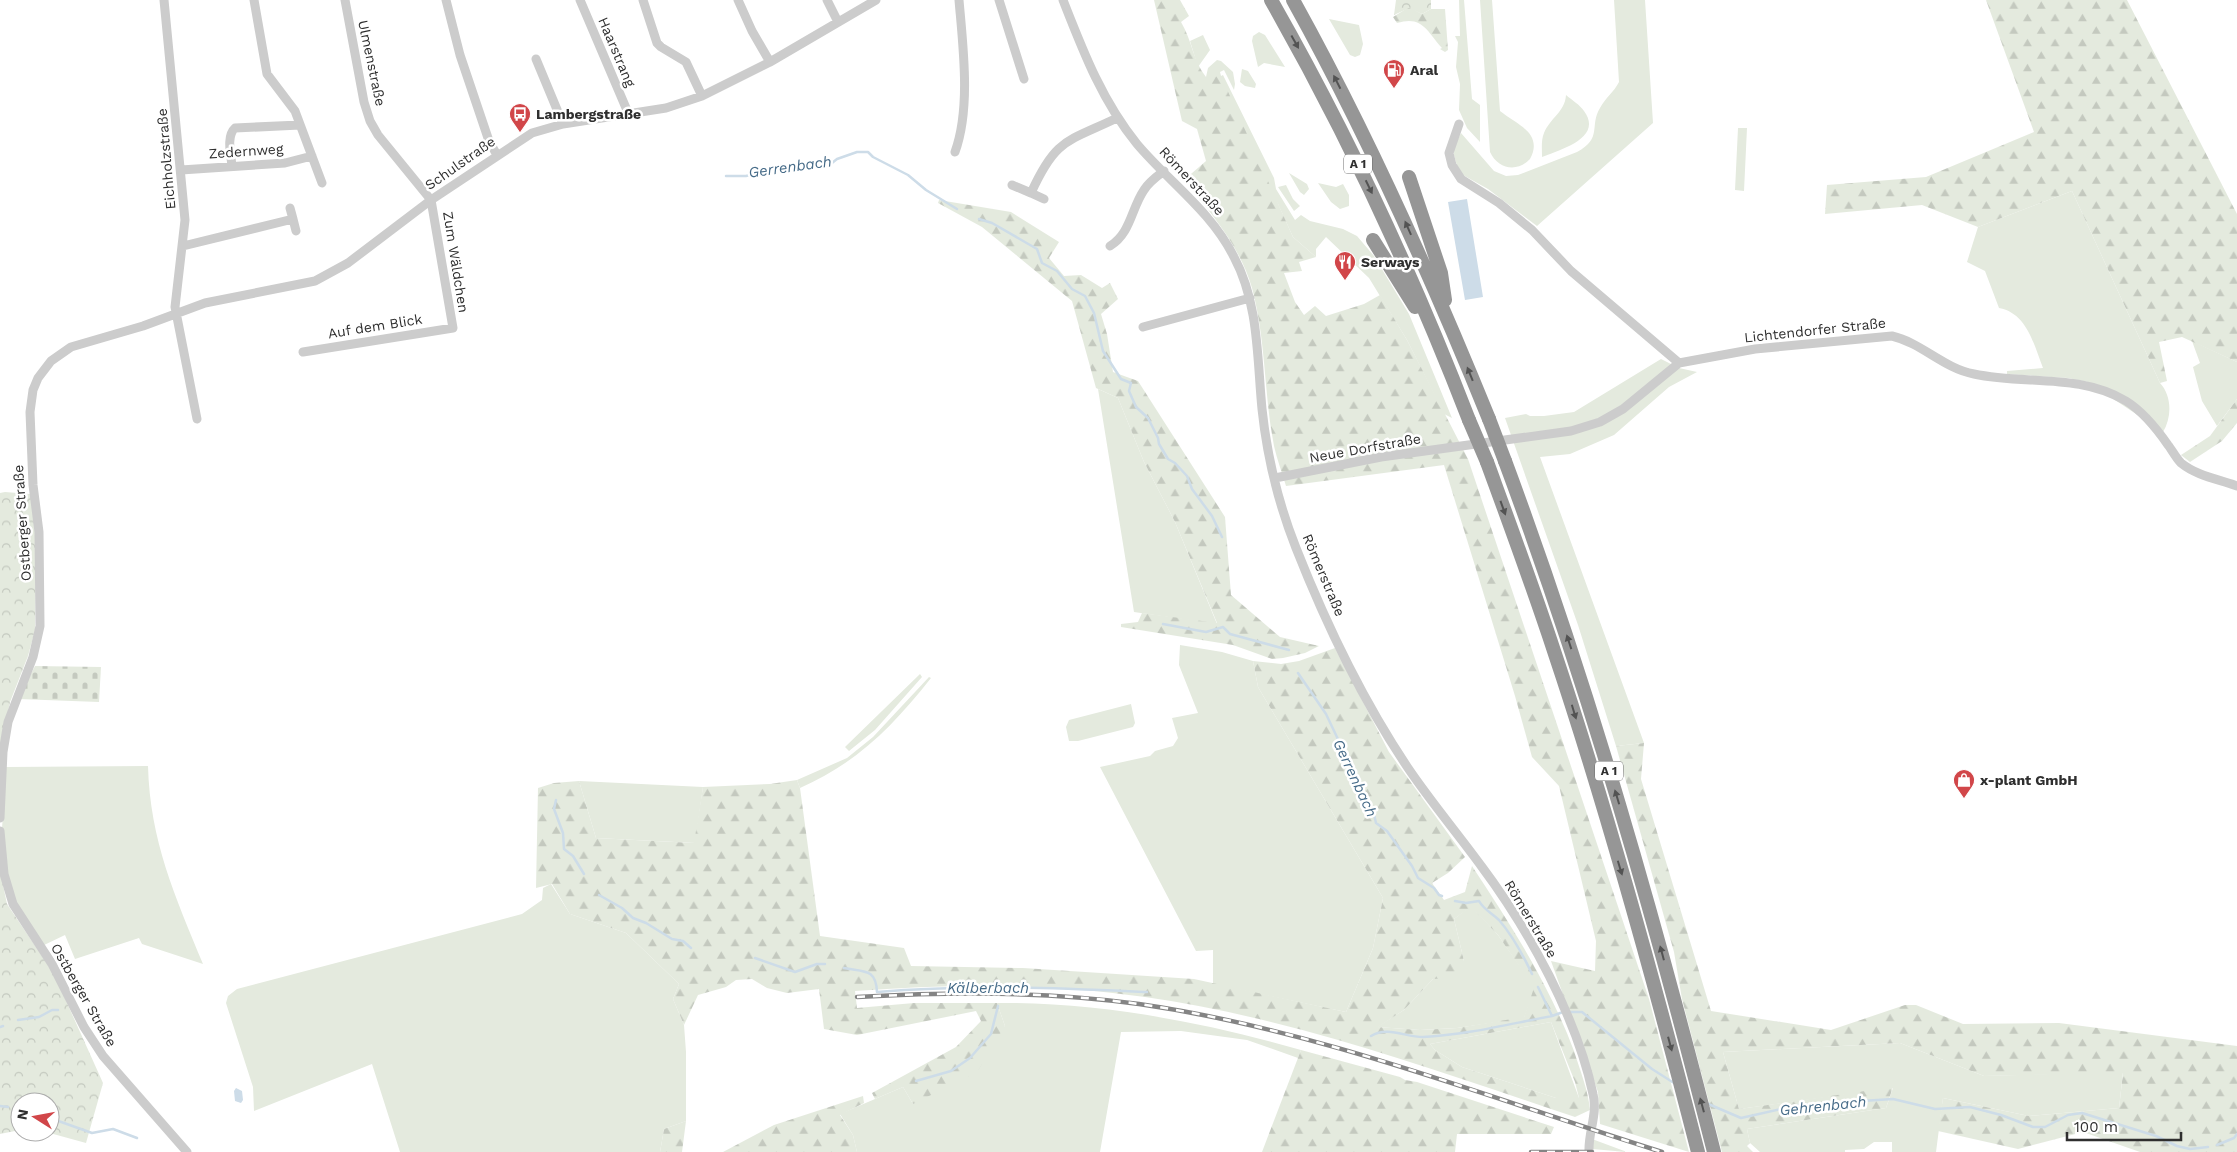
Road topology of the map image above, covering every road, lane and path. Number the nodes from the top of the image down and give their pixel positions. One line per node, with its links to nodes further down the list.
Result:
1 (164, 0): 29 (street, Eichholzstraße)
2 (254, 0): 24 (street)
3 (345, 0): 36 (street, Ulmenstraße)
4 (446, 0): 26 (street)
5 (580, 0): 20 (street, Haarstrang)
6 (643, 0): 19 (street)
7 (738, 0): 17 (street)
8 (827, 0): 15 (street)
9 (876, 0): 15 (street, Schulstraße)
10 (959, 0): 25 (street)
11 (999, 0): 18 (street)
12 (1063, 0): 21 (street, Römerstraße)
13 (1271, 0): 48 (highway, A 1, one-way to 48)
14 (1292, 0): 45 (highway, A 1, one-way to 14)
15 (838, 22): 17 (street, Schulstraße)
16 (536, 59): 22 (street)
17 (770, 62): 19 (street, Schulstraße)
18 (1024, 80)
19 (702, 96): 20 (street, Schulstraße)
20 (629, 114): 22 (street, Schulstraße)
21 (1117, 118): 30 (street, Römerstraße); 34 (street)
22 (563, 124): 26 (street, Schulstraße)
23 (1459, 124): 50 (street)
24 (300, 125): 27 (street); 28 (street)
25 (955, 152)
26 (496, 155): 36 (street, Schulstraße)
27 (312, 156): 28 (street, Zedernweg); 32 (street)
28 (232, 166): 29 (street, Zedernweg)
29 (181, 170): 41 (street, Eichholzstraße)
30 (1164, 171): 42 (street); 43 (street, Römerstraße)
31 (1409, 177): 45 (highway)
32 (322, 183)
33 (1012, 185): 34 (street)
34 (1031, 193): 35 (street)
35 (1044, 199)
36 (431, 200): 44 (street, Schulstraße); 47 (street, Zum Wäldchen)
37 (290, 208): 38 (street)
38 (293, 219): 39 (street); 41 (street)
39 (296, 231)
40 (1373, 240): 48 (highway)
41 (184, 246): 44 (street, Eichholzstraße)
42 (1110, 246)
43 (1250, 298): 46 (street); 53 (street, Römerstraße)
44 (176, 314): 51 (street, Eichholzstraße); 55 (street, Ostberger Straße)
45 (1449, 321): 60 (highway, A 1, one-way to 45, bridge)
46 (1142, 327)
47 (453, 328): 49 (street, Auf dem Blick)
48 (1435, 334): 59 (highway, A 1, one-way to 59, bridge)
49 (303, 352)
50 (1679, 363): 52 (street, Lichtendorfer Straße); 54 (street, Lichtendorfer Straße)
51 (197, 419)
52 (1461, 446): 53 (street, Neue Dorfstraße)
53 (1275, 478): 58 (street, Römerstraße)
54 (2237, 486)
55 (0, 818)
56 (0, 832): 57 (street, Ostberger Straße)
57 (187, 1152)
58 (1589, 1152)
59 (1698, 1152)
60 (1714, 1152)

